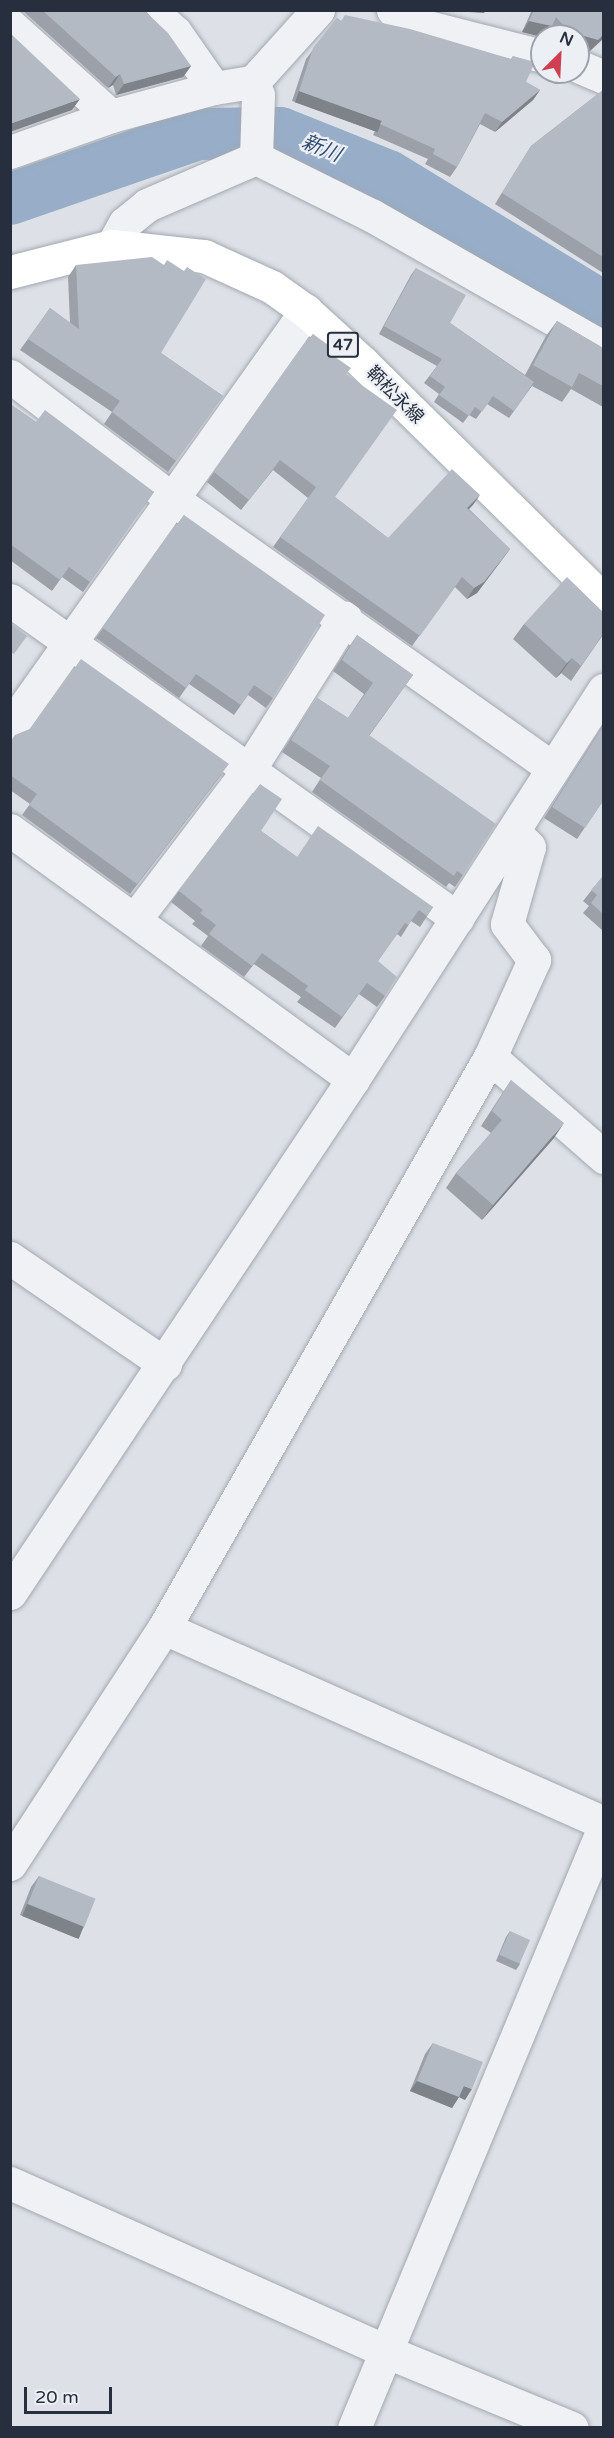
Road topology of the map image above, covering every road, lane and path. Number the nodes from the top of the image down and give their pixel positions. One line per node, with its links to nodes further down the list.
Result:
1 (151, 10): 6 (street)
2 (318, 10): 7 (street)
3 (393, 10): 5 (street)
4 (10, 25): 8 (street)
5 (530, 53)
6 (214, 88): 7 (street); 8 (street)
7 (255, 88): 10 (street)
8 (111, 116): 9 (street)
9 (10, 152)
10 (256, 158): 11 (street); 14 (street)
11 (112, 246): 12 (main road, 鞆松永線 / 47); 13 (main road, 鞆松永線 / 47)
12 (10, 272)
13 (306, 311): 16 (street); 18 (main road, 鞆松永線 / 47)
14 (603, 348)
15 (10, 376): 16 (street)
16 (171, 498): 19 (street); 20 (street)
17 (10, 600): 20 (street)
18 (603, 601)
19 (345, 618): 23 (street); 24 (street)
20 (72, 641): 22 (street); 23 (street)
21 (603, 690): 24 (street)
22 (10, 727)
23 (250, 768): 27 (street); 28 (street)
24 (552, 768): 26 (street)
25 (10, 830): 28 (street)
26 (515, 833): 27 (street); 29 (street)
27 (456, 918): 30 (street)
28 (135, 919): 30 (street)
29 (490, 1057): 31 (street); 35 (street)
30 (353, 1079): 33 (street)
31 (603, 1157)
32 (10, 1258): 33 (street)
33 (165, 1364): 34 (street)
34 (10, 1593)
35 (164, 1628): 36 (street); 37 (street)
36 (603, 1825): 39 (street)
37 (10, 1864)
38 (10, 2183): 39 (street)
39 (385, 2350): 40 (street); 41 (street)
40 (354, 2427)
41 (572, 2427)

